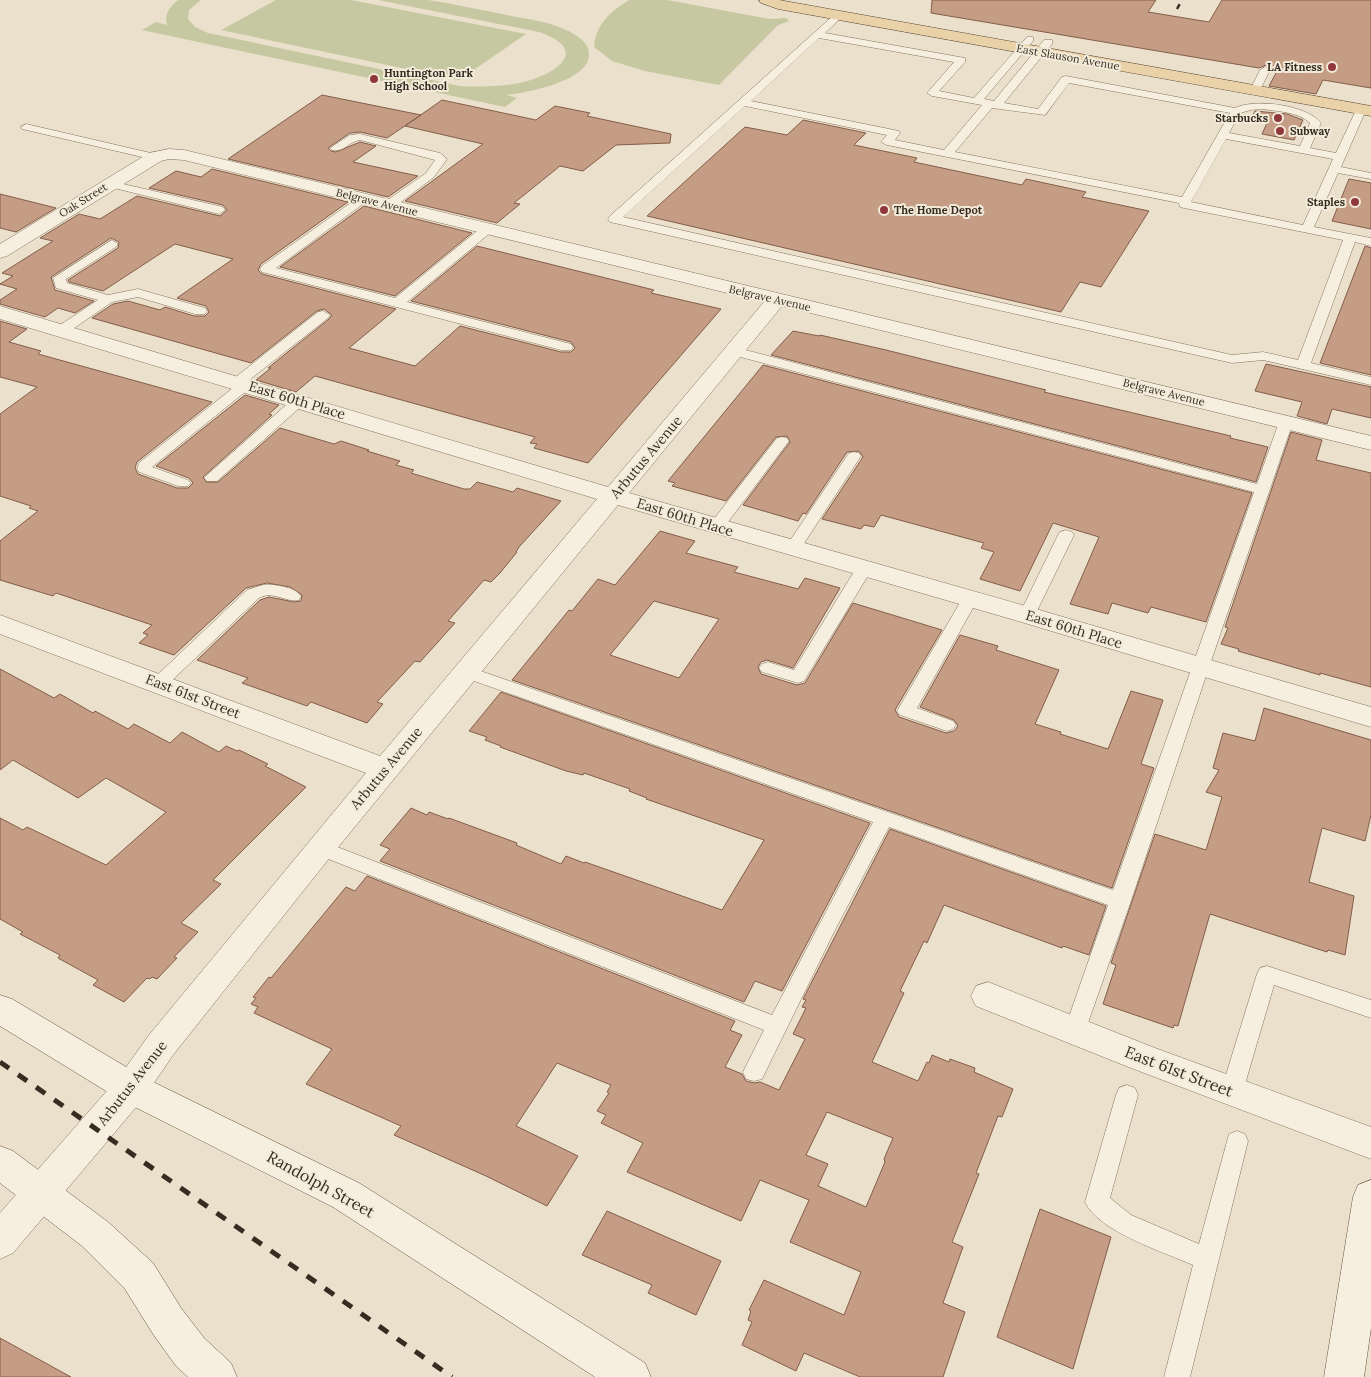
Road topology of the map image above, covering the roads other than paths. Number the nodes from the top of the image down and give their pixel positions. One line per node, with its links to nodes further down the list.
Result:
1 (766, 0): 3 (main road, East Slauson Avenue)
2 (808, 0): 5 (main road, East Slauson Avenue)
3 (838, 16): 4 (lane); 5 (main road, East Slauson Avenue)
4 (817, 35): 7 (lane); 8 (lane)
5 (1026, 44): 6 (main road, East Slauson Avenue); 7 (lane)
6 (1044, 47): 9 (lane); 10 (main road, East Slauson Avenue)
7 (977, 101): 9 (lane)
8 (742, 102): 16 (lane); 41 (lane)
9 (993, 105): 11 (lane); 16 (lane)
10 (1368, 107): 18 (lane)
11 (1236, 111): 13 (lane); 15 (lane)
12 (26, 127): 17 (lane)
13 (1222, 135): 15 (lane); 23 (lane)
14 (336, 148): 24 (lane)
15 (1304, 150): 18 (lane)
16 (947, 154): 23 (lane)
17 (162, 155): 21 (street, Oak Street); 22 (street, Belgrave Avenue)
18 (1339, 157): 19 (lane)
19 (1334, 169): 20 (lane); 26 (lane)
20 (1371, 176)
21 (110, 184): 25 (lane); 31 (street, Oak Street)
22 (362, 199): 24 (street, Belgrave Avenue); 34 (lane)
23 (1186, 201): 26 (lane)
24 (389, 205): 27 (street, Belgrave Avenue)
25 (219, 210)
26 (1307, 229): 28 (lane)
27 (486, 230): 33 (street, Belgrave Avenue); 34 (lane)
28 (1350, 238): 29 (lane); 41 (lane)
29 (1371, 242)
30 (112, 244): 32 (lane)
31 (0, 252)
32 (108, 299): 35 (lane); 38 (lane)
33 (777, 299): 40 (street, Arbutus Avenue); 45 (street, Belgrave Avenue)
34 (396, 303): 39 (lane)
35 (200, 311)
36 (0, 312): 38 (street, East 60th Place)
37 (323, 315): 43 (lane)
38 (62, 330): 43 (street, East 60th Place)
39 (566, 347)
40 (734, 351): 51 (lane); 52 (street, Arbutus Avenue)
41 (1303, 365): 42 (lane)
42 (1371, 381)
43 (241, 384): 44 (street, East 60th Place); 50 (lane)
44 (299, 401): 49 (lane); 52 (street, East 60th Place)
45 (1286, 422): 47 (street, Belgrave Avenue); 51 (lane)
46 (782, 441): 53 (lane)
47 (1371, 443)
48 (854, 456): 55 (lane)
49 (212, 478)
50 (183, 482)
51 (1262, 490): 61 (lane)
52 (614, 496): 53 (street, East 60th Place); 63 (street, Arbutus Avenue)
53 (716, 526): 55 (street, East 60th Place)
54 (1066, 535): 59 (lane)
55 (793, 548): 56 (street, East 60th Place)
56 (864, 569): 58 (street, East 60th Place); 62 (lane)
57 (293, 596): 64 (lane)
58 (970, 599): 59 (street, East 60th Place); 66 (lane)
59 (1027, 615): 61 (street, East 60th Place)
60 (0, 624): 64 (street, East 61st Street)
61 (1200, 667): 65 (street, East 60th Place); 70 (lane)
62 (768, 668)
63 (466, 672): 67 (street, Arbutus Avenue); 68 (lane)
64 (159, 683): 67 (street, East 61st Street)
65 (1371, 718)
66 (947, 725)
67 (385, 769): 69 (street, Arbutus Avenue)
68 (884, 819): 70 (lane); 74 (lane)
69 (320, 848): 74 (lane); 77 (street, Arbutus Avenue)
70 (1121, 901): 75 (lane)
71 (988, 996): 75 (street, East 61st Street)
72 (0, 1009): 77 (street, Randolph Street)
73 (1371, 1009): 78 (lane)
74 (777, 1026): 76 (lane)
75 (1075, 1031): 78 (street, East 61st Street)
76 (754, 1072)
77 (131, 1088): 83 (street, Arbutus Avenue); 88 (street, Randolph Street)
78 (1232, 1091): 81 (street, East 61st Street)
79 (1127, 1095): 86 (lane)
80 (1237, 1141): 86 (lane)
81 (1371, 1143)
82 (0, 1162): 83 (street)
83 (41, 1192): 85 (street, Arbutus Avenue); 87 (street)
84 (1371, 1197): 90 (street)
85 (0, 1241)
86 (1208, 1259): 89 (lane)
87 (217, 1377)
88 (631, 1377)
89 (1177, 1377)
90 (1344, 1377)

